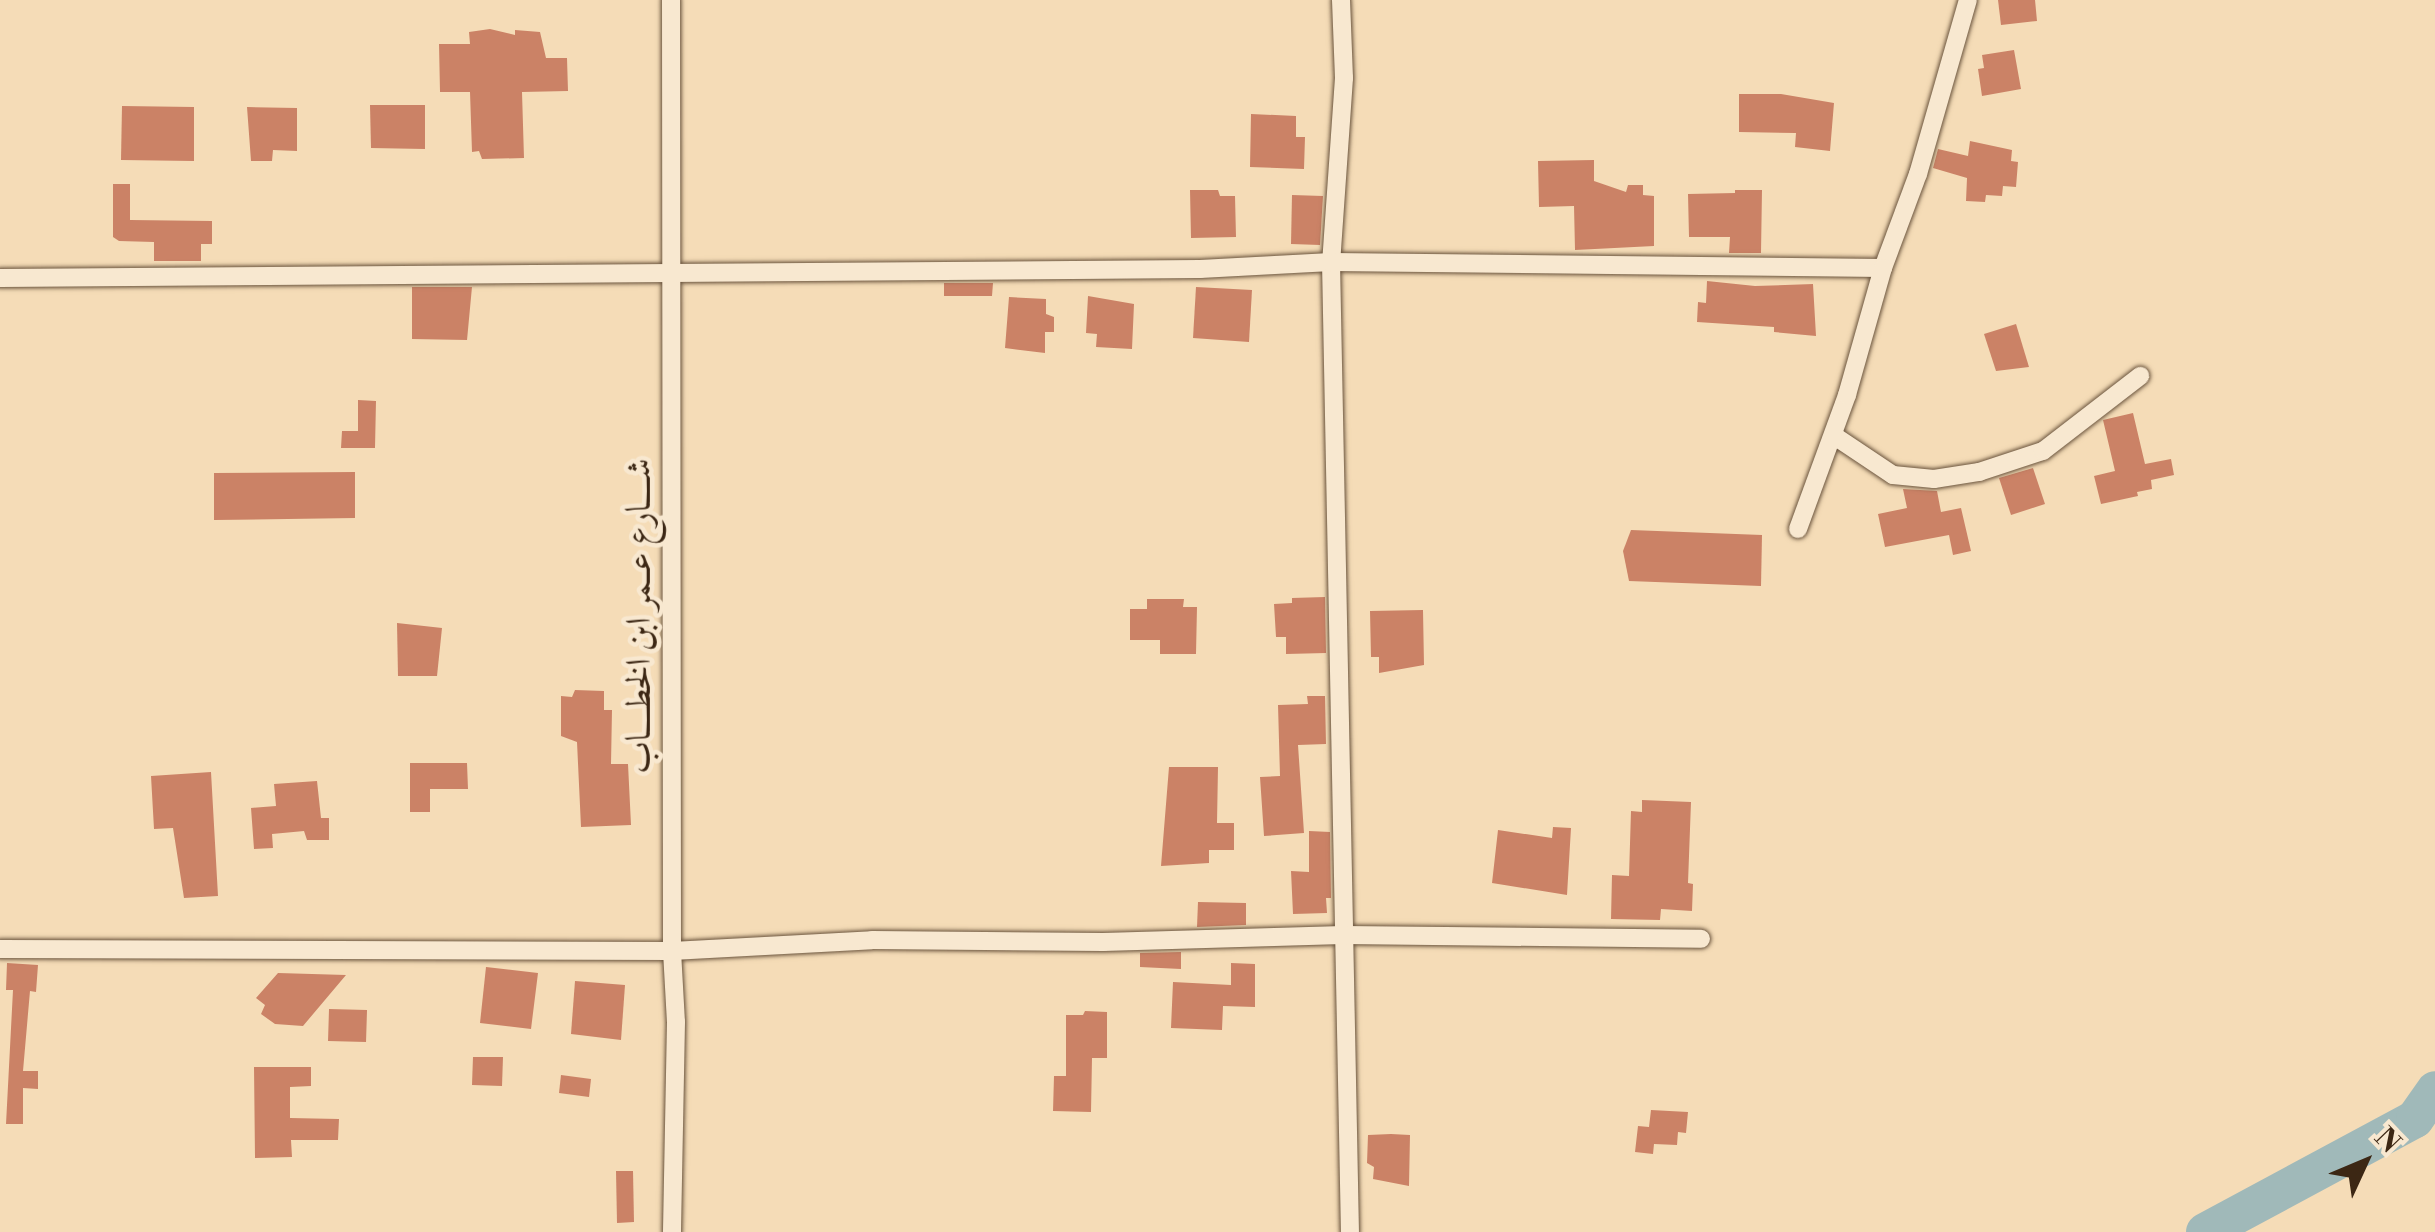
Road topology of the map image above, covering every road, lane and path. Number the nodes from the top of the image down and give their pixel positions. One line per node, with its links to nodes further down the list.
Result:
1 (671, 0): 6 (street, شــــارع عــمر ابن الخطــــاب)
2 (1341, 0): 4 (street)
3 (1968, 0): 5 (street)
4 (1331, 262): 5 (street); 6 (street); 11 (street)
5 (1883, 268): 9 (street)
6 (673, 272): 7 (street); 14 (street, شــــارع عــمر ابن الخطــــاب)
7 (0, 278)
8 (2140, 376): 9 (street)
9 (1833, 435): 10 (street)
10 (1798, 529)
11 (1343, 936): 12 (street); 14 (street); 16 (street)
12 (1701, 939)
13 (0, 949): 14 (street)
14 (672, 951): 15 (street, شــــارع عــمر ابن الخطــــاب)
15 (672, 1232)
16 (1350, 1232)

